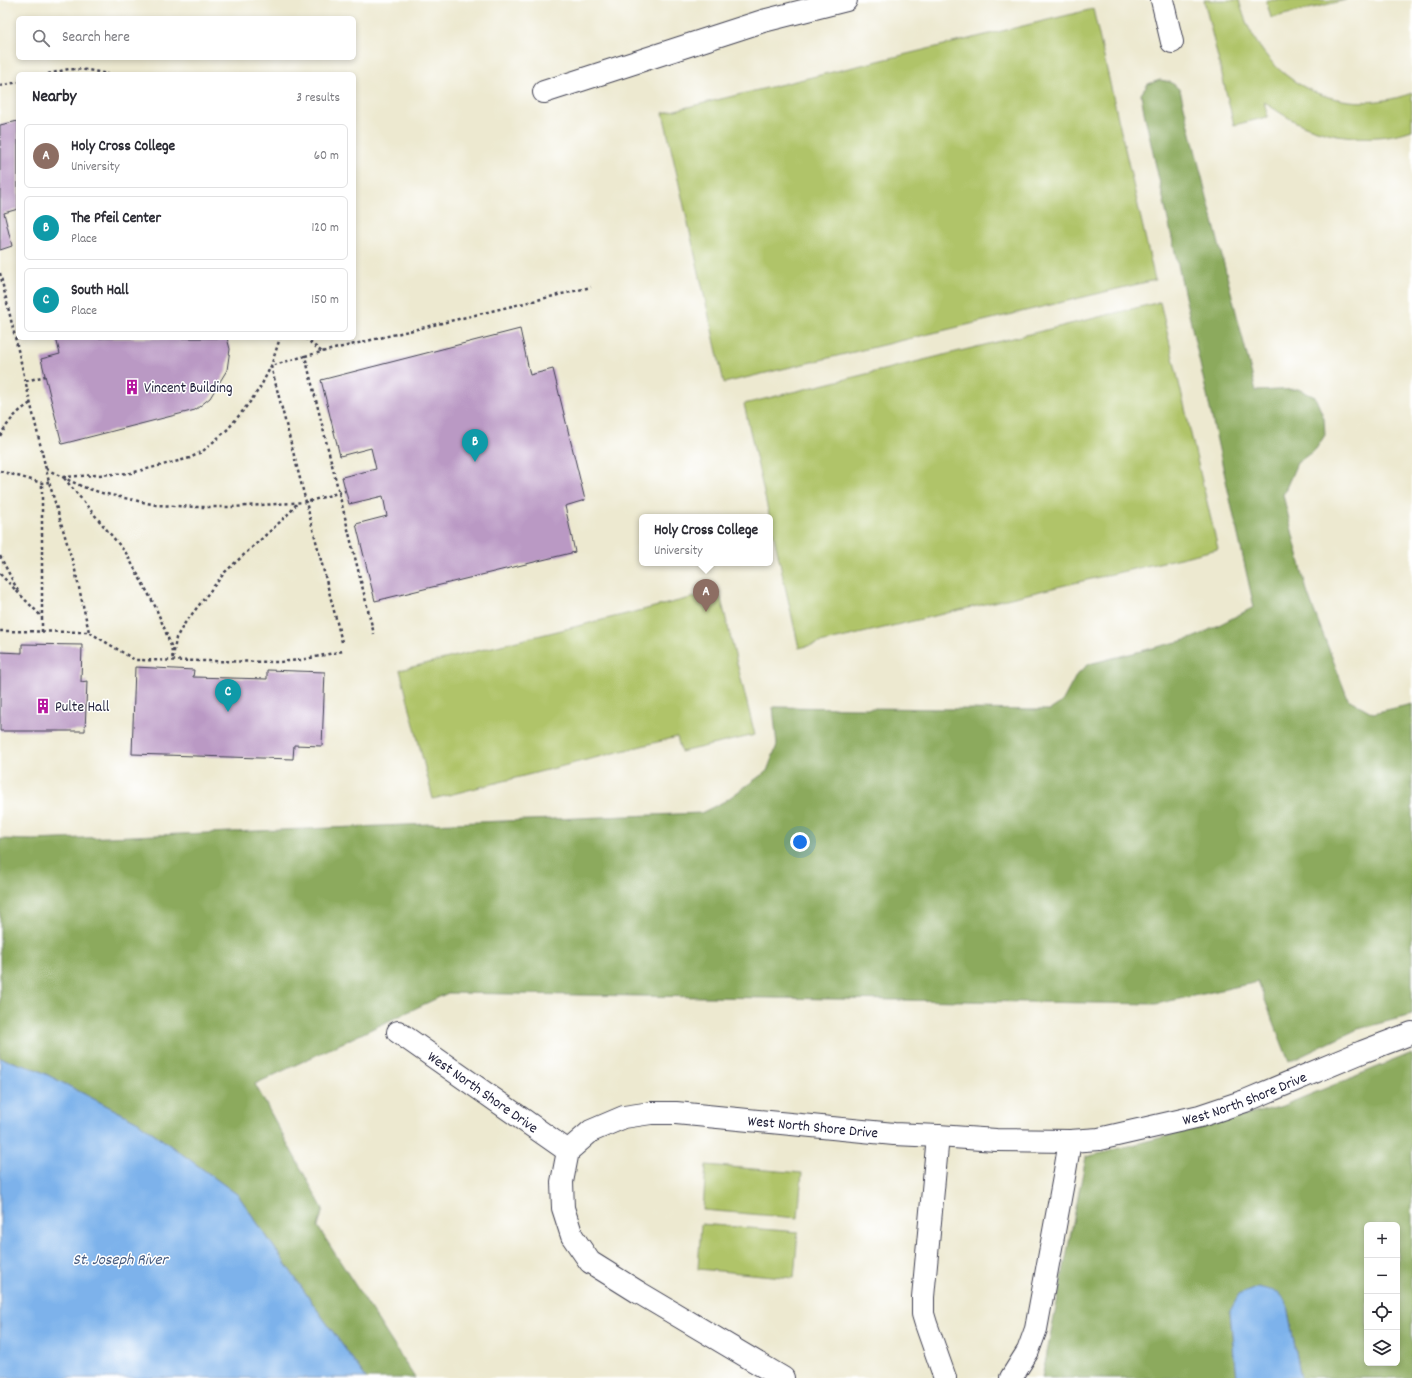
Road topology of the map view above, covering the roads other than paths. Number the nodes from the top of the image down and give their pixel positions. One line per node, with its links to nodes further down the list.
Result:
1 (846, 0): 4 (street)
2 (1162, 0): 3 (street)
3 (1172, 42)
4 (544, 92)
5 (398, 1032): 9 (street, West North Shore Drive)
6 (1412, 1033): 8 (street, West North Shore Drive)
7 (938, 1136): 8 (street, West North Shore Drive); 9 (street, West North Shore Drive); 11 (street)
8 (1070, 1141): 12 (street)
9 (568, 1151): 10 (street)
10 (783, 1378)
11 (946, 1378)
12 (1011, 1378)

